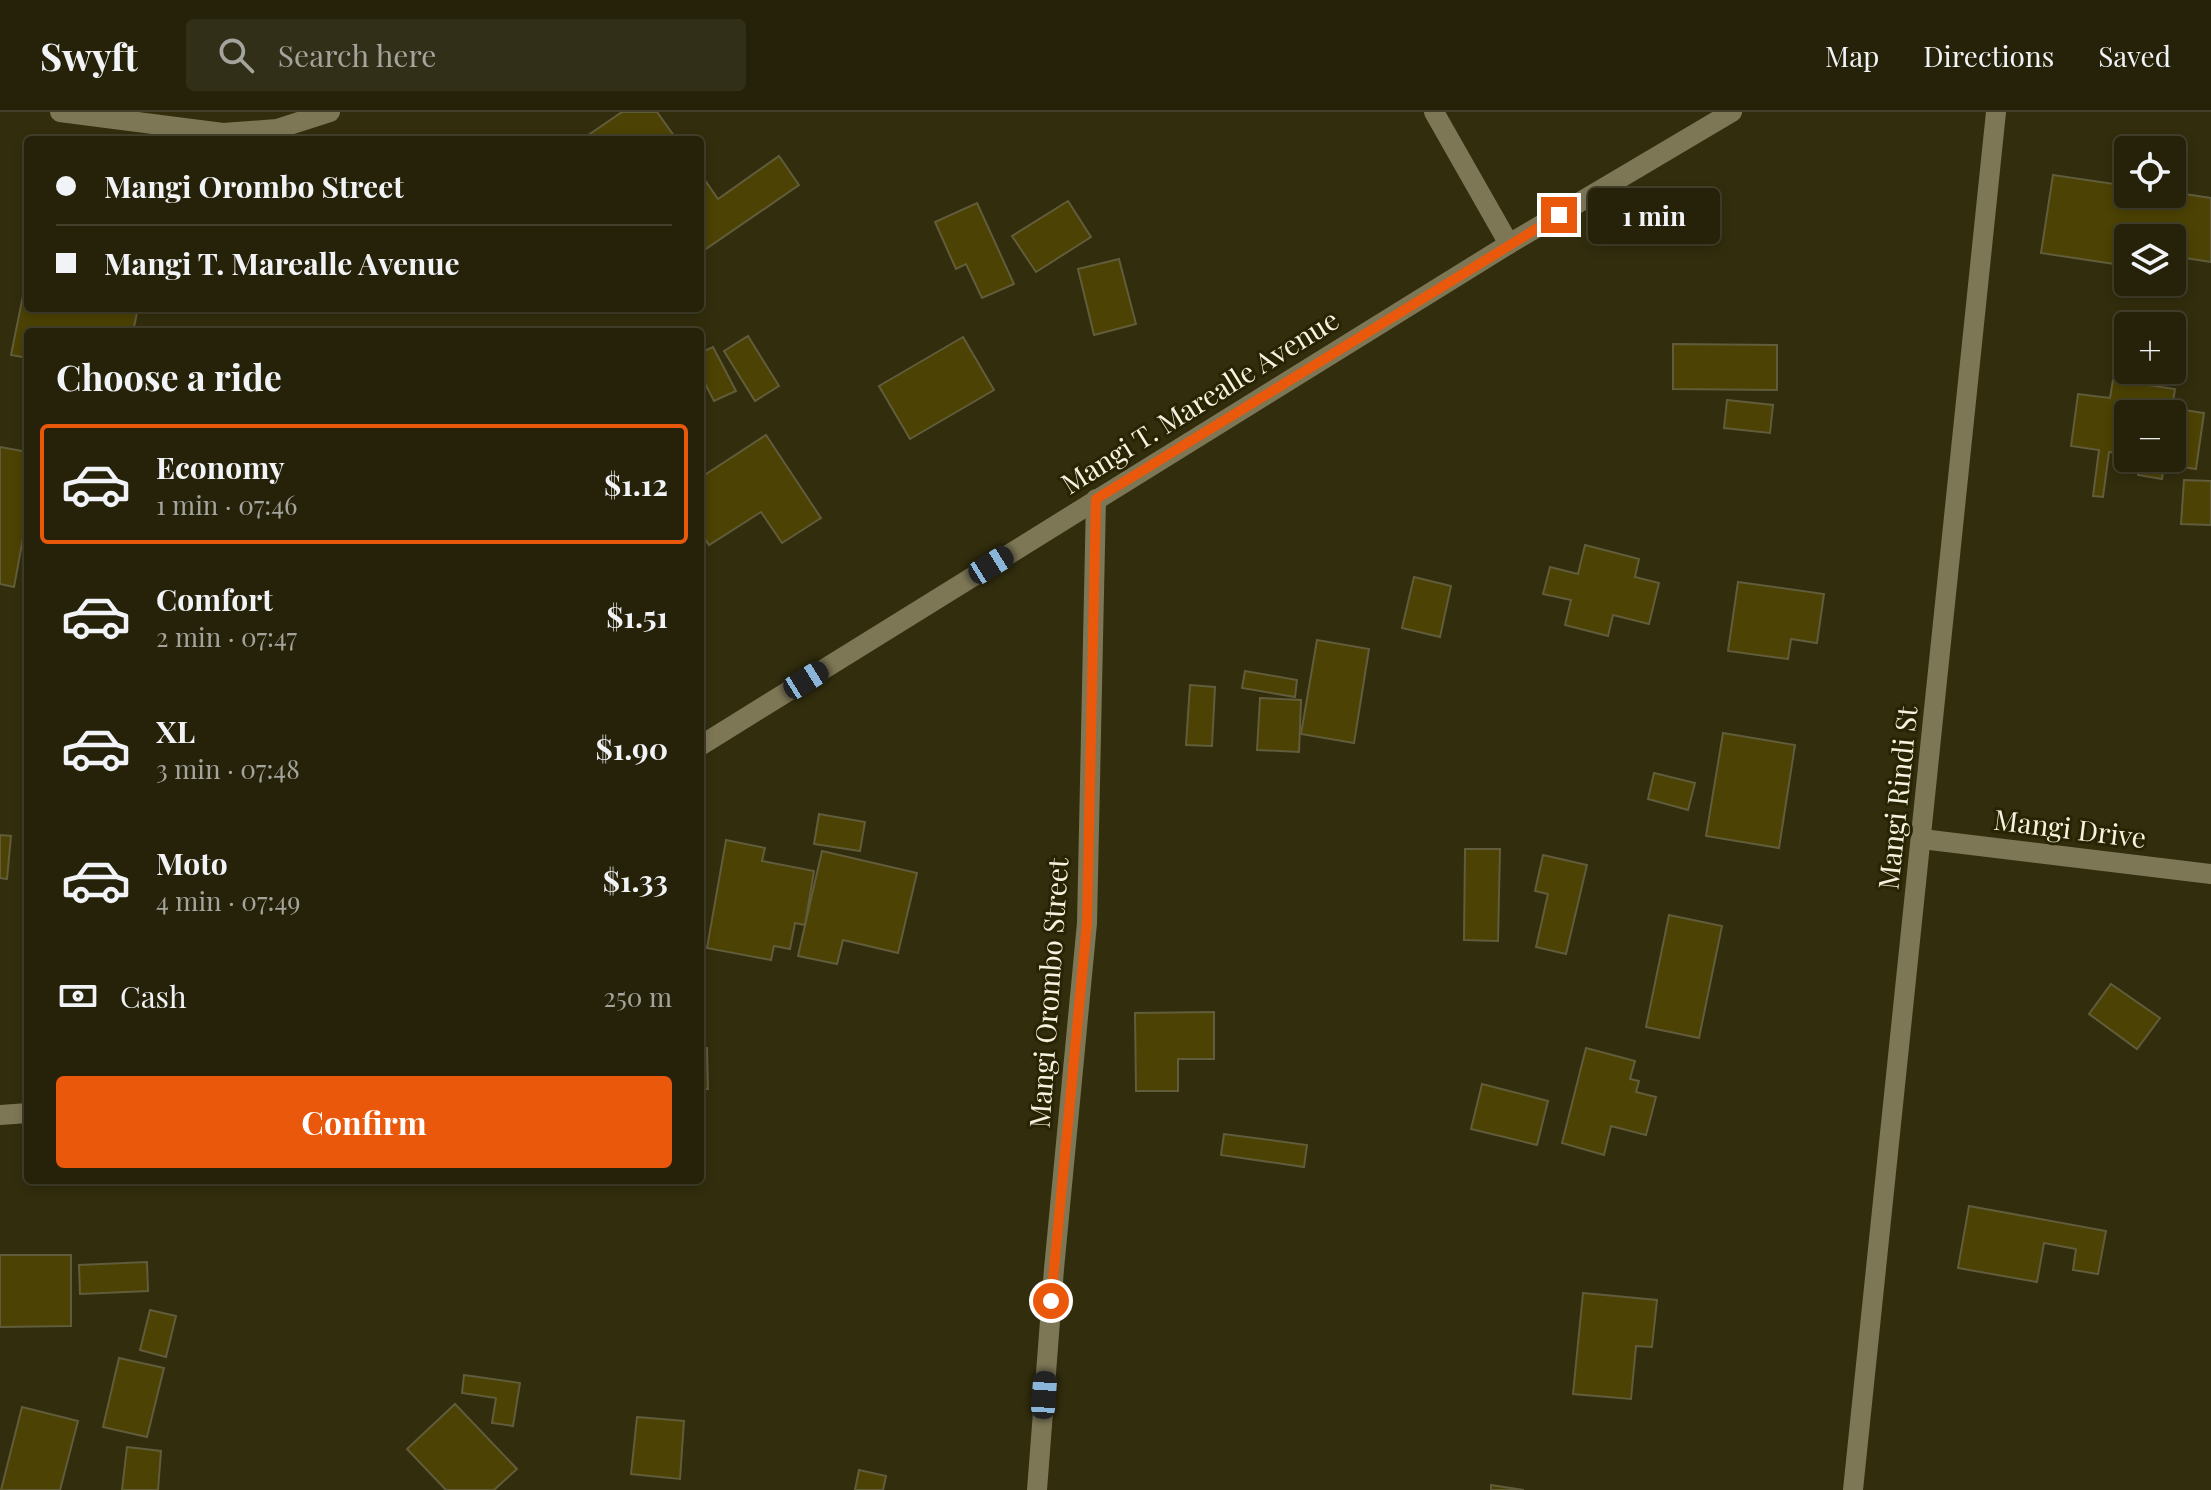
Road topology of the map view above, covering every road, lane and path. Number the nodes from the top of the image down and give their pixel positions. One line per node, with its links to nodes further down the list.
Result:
1 (60, 112): 2 (street)
2 (330, 112)
3 (1434, 112): 6 (street)
4 (1732, 112): 6 (street, Mangi T. Marealle Avenue)
5 (1996, 112): 9 (street, Mangi Rindi St)
6 (1509, 244): 7 (street, Mangi T. Marealle Avenue)
7 (1096, 499): 8 (street, Mangi T. Marealle Avenue); 13 (street, Mangi Orombo Street)
8 (704, 744)
9 (1922, 839): 10 (street, Mangi Drive); 14 (street, Mangi Rindi St)
10 (2211, 874)
11 (24, 1113): 12 (street)
12 (0, 1115)
13 (1037, 1490)
14 (1853, 1490)

